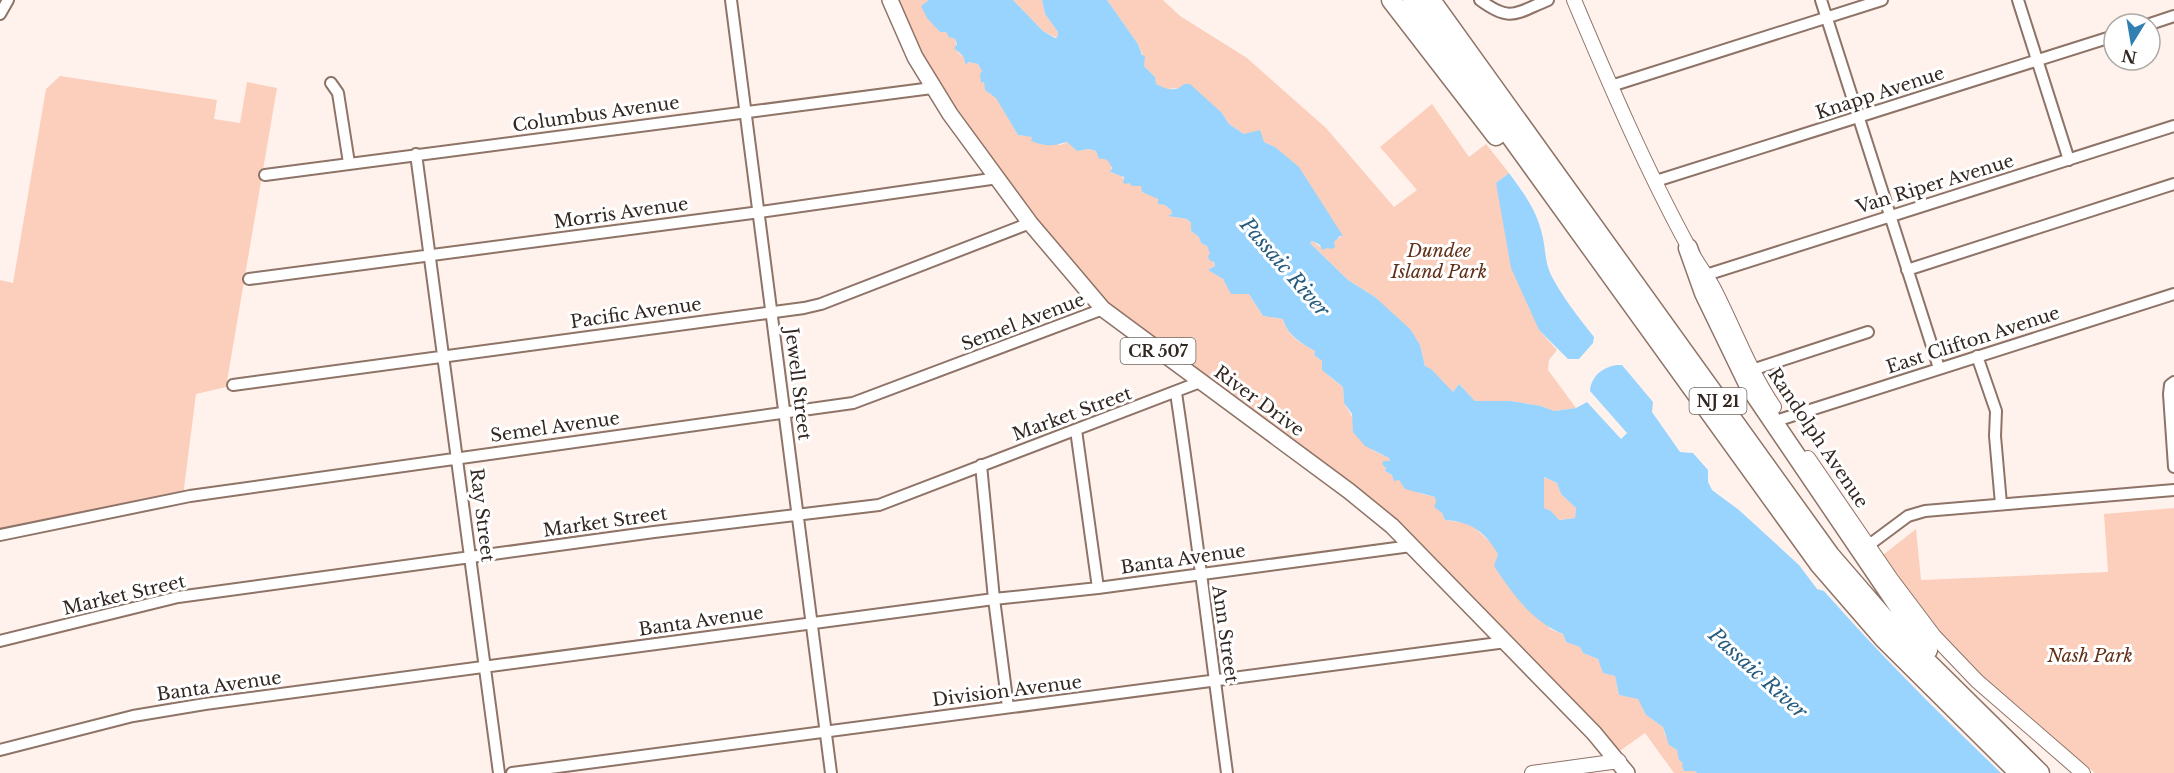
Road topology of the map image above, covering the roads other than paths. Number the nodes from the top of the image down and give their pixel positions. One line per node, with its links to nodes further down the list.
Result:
1 (8, 0): 13 (street)
2 (731, 0): 20 (street, Jewell Street)
3 (890, 0): 19 (main road, River Drive / CR 507)
4 (1391, 0): 41 (highway)
5 (1412, 0): 41 (highway, NJ 21)
6 (1431, 0): 82 (highway, NJ 21)
7 (1480, 0): 8 (street)
8 (1548, 0)
9 (1574, 0): 18 (street, Randolph Avenue)
10 (1821, 0): 14 (street)
11 (1882, 0): 14 (street)
12 (2018, 0): 16 (street)
13 (0, 14)
14 (1827, 17): 18 (street); 21 (street)
15 (2102, 40): 16 (street, Knapp Avenue)
16 (2037, 61): 21 (street, Knapp Avenue); 24 (street)
17 (331, 83): 25 (street)
18 (1611, 86): 28 (street, Randolph Avenue)
19 (932, 88): 20 (street, Columbus Avenue); 27 (main road, River Drive / CR 507)
20 (746, 111): 23 (street, Columbus Avenue); 30 (street, Jewell Street)
21 (1859, 118): 28 (street, Knapp Avenue); 31 (street)
22 (2174, 126): 24 (street, Van Riper Avenue)
23 (416, 154): 25 (street, Columbus Avenue); 34 (street, Ray Street)
24 (2069, 160): 31 (street, Van Riper Avenue)
25 (349, 163): 26 (street, Columbus Avenue)
26 (265, 175)
27 (998, 178): 30 (street, Morris Avenue); 32 (main road, River Drive / CR 507)
28 (1656, 181): 33 (street, Randolph Avenue)
29 (2174, 184): 35 (street)
30 (760, 212): 34 (street, Morris Avenue); 40 (street, Jewell Street)
31 (1890, 216): 35 (street); 36 (street, Van Riper Avenue)
32 (1030, 223): 39 (main road, River Drive / CR 507); 40 (street, Pacific Avenue)
33 (1688, 248): 36 (street, Randolph Avenue); 82 (highway)
34 (430, 255): 37 (street, Morris Avenue); 43 (street, Ray Street)
35 (1907, 270): 45 (street)
36 (1706, 275): 46 (street, Randolph Avenue)
37 (249, 279)
38 (2174, 294): 44 (street, East Clifton Avenue)
39 (1103, 309): 47 (main road, River Drive / CR 507); 51 (street, Semel Avenue)
40 (772, 312): 43 (street, Pacific Avenue); 51 (street, Jewell Street)
41 (1648, 328): 81 (highway, NJ 21)
42 (1868, 332): 46 (street)
43 (443, 356): 49 (street, Pacific Avenue); 54 (street, Ray Street)
44 (1977, 356): 45 (street, East Clifton Avenue); 58 (street)
45 (1939, 368): 52 (street, East Clifton Avenue)
46 (1752, 370): 52 (street, Randolph Avenue)
47 (1200, 382): 50 (street, Market Street); 62 (main road, River Drive / CR 507)
48 (2174, 382): 56 (street)
49 (233, 385)
50 (1176, 393): 53 (street, Market Street); 64 (street, Ann Street)
51 (785, 412): 54 (street, Semel Avenue); 59 (street, Jewell Street)
52 (1782, 419): 61 (street, Randolph Avenue)
53 (1076, 430): 55 (street, Market Street); 65 (street)
54 (458, 457): 60 (street, Semel Avenue); 63 (street, Ray Street)
55 (981, 465): 59 (street, Market Street); 66 (street)
56 (2174, 467)
57 (2174, 490): 58 (street)
58 (2001, 504): 61 (street)
59 (798, 514): 63 (street, Market Street); 67 (street, Jewell Street)
60 (0, 535)
61 (1869, 545): 83 (street, Randolph Avenue)
62 (1411, 546): 64 (street, Banta Avenue); 69 (main road, River Drive / CR 507)
63 (471, 557): 68 (street, Market Street); 70 (street, Ray Street)
64 (1200, 574): 65 (street, Banta Avenue); 71 (street, Ann Street)
65 (1098, 588): 66 (street, Banta Avenue)
66 (994, 599): 67 (street, Banta Avenue); 72 (street)
67 (812, 623): 70 (street, Banta Avenue); 73 (street, Jewell Street)
68 (0, 641)
69 (1506, 642): 71 (street, Division Avenue); 75 (main road, River Drive / CR 507)
70 (485, 666): 74 (street, Banta Avenue); 76 (street, Ray Street)
71 (1215, 681): 72 (street, Division Avenue); 79 (street, Ann Street)
72 (1008, 707): 73 (street, Division Avenue)
73 (827, 731): 77 (street, Division Avenue); 78 (street, Jewell Street)
74 (0, 750)
75 (1623, 767): 80 (street)
76 (499, 773)
77 (512, 773)
78 (831, 773)
79 (1227, 773)
80 (1532, 773)
81 (2019, 773)
82 (2040, 773)
83 (2083, 773)

